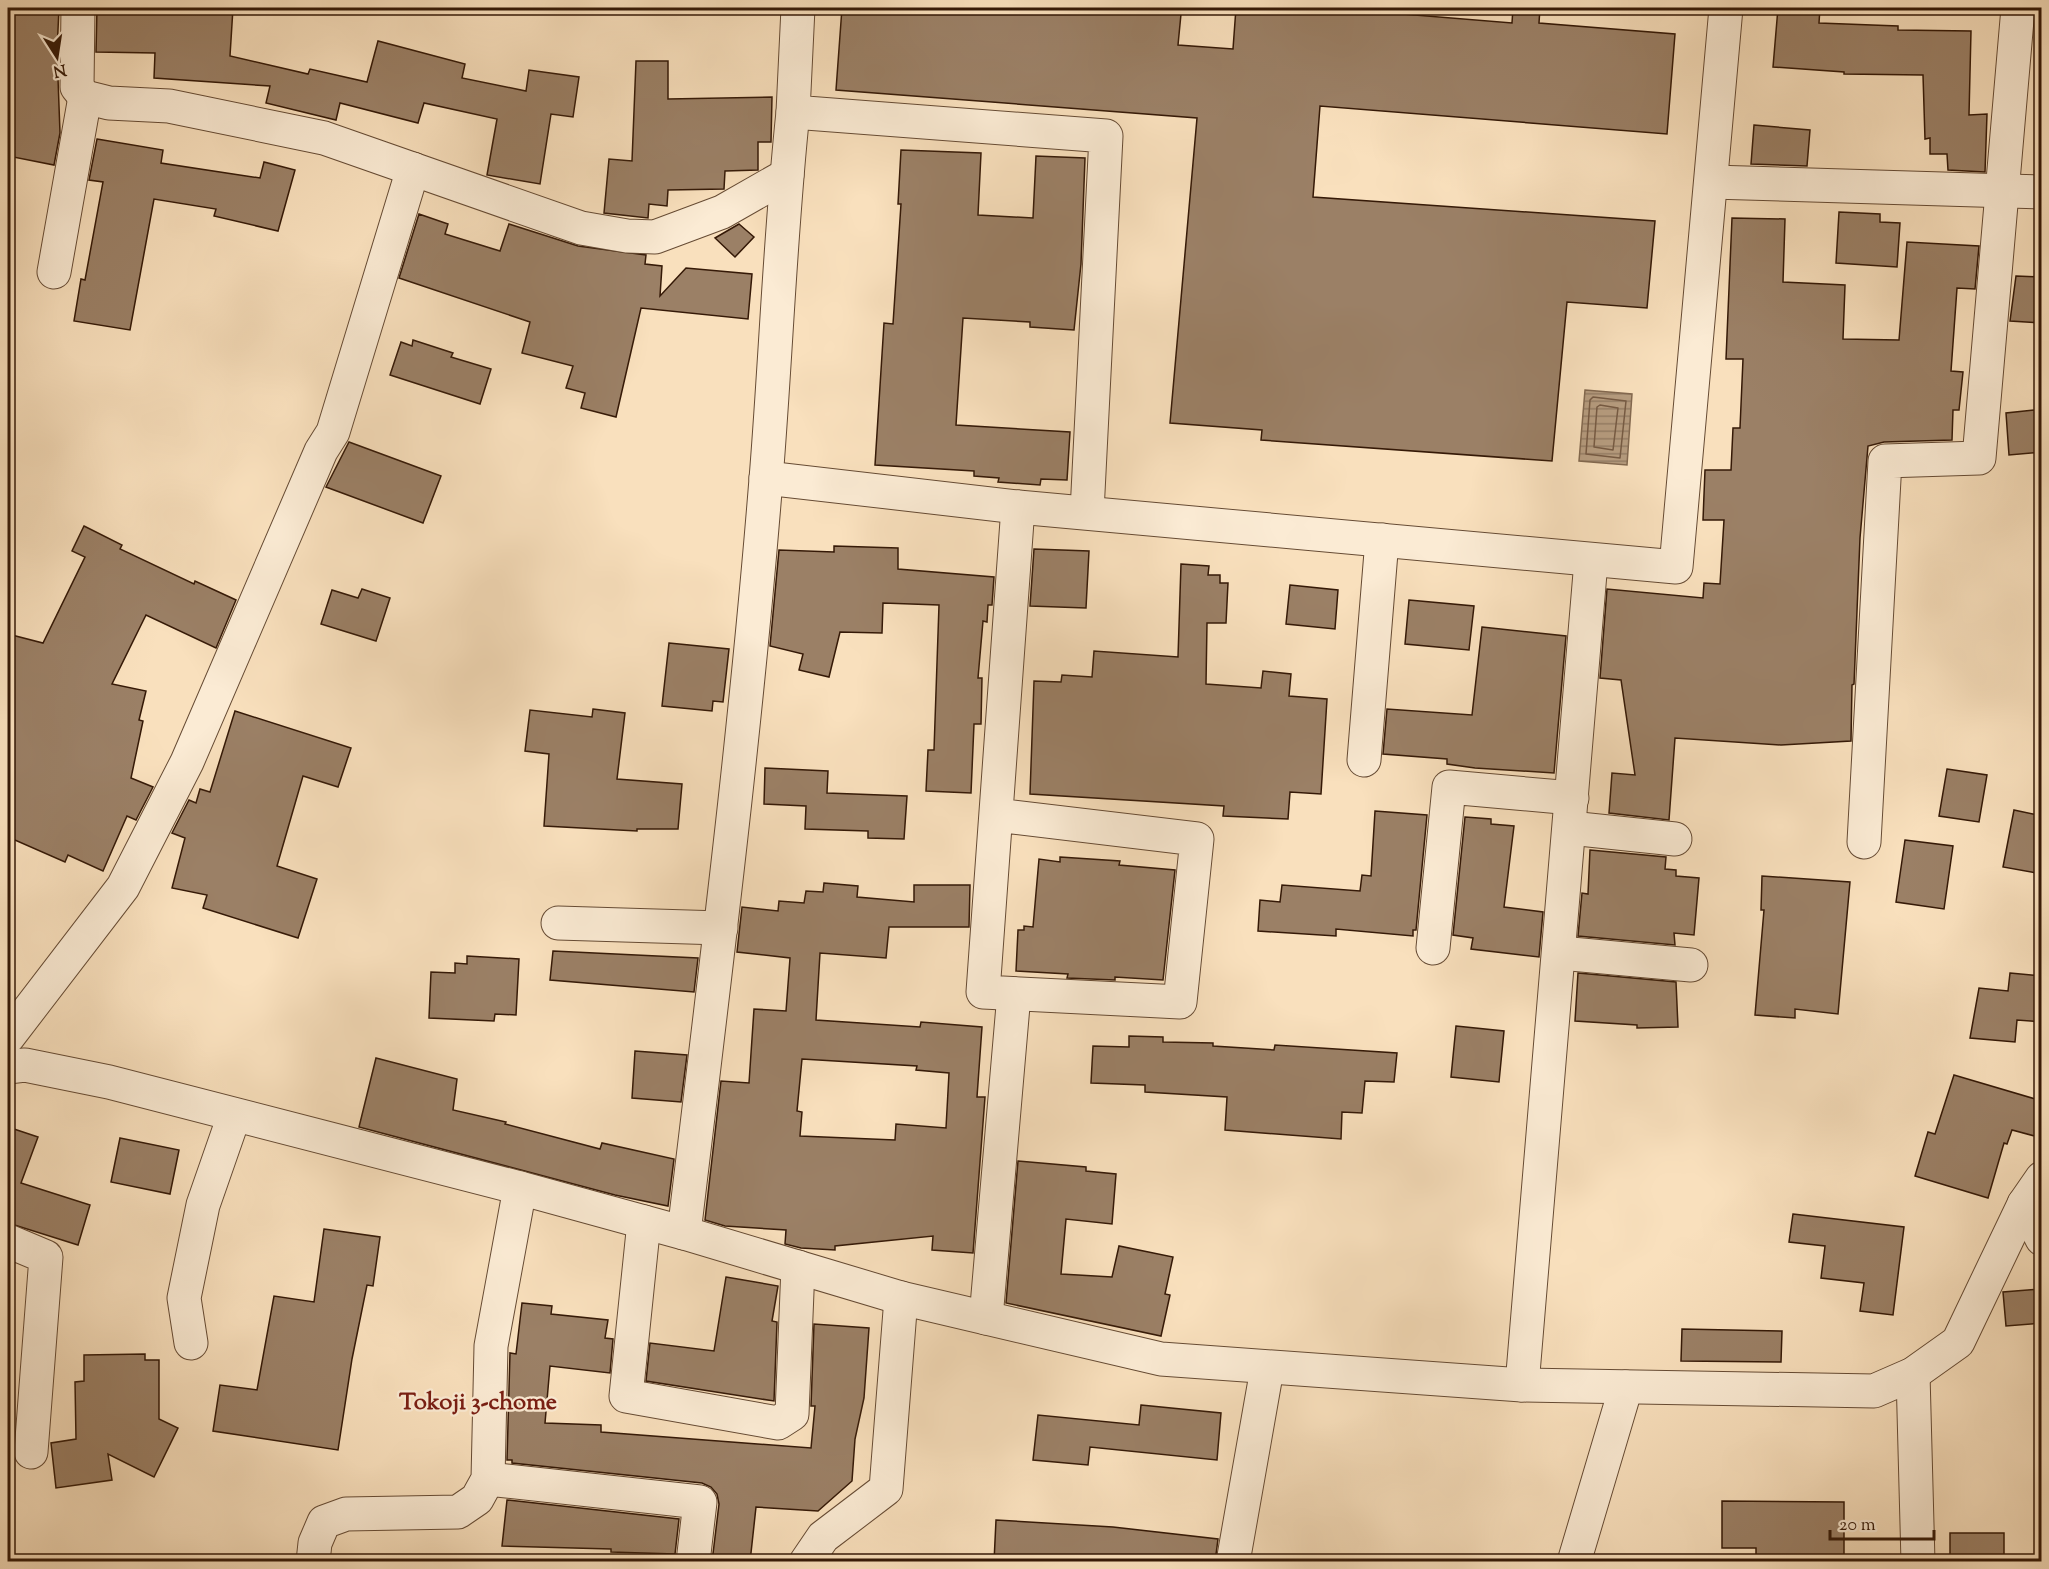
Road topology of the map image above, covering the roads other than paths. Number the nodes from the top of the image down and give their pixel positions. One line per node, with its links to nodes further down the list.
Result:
1 (78, 8): 5 (street)
2 (798, 8): 6 (street)
3 (1726, 8): 9 (street)
4 (2019, 8): 10 (street)
5 (85, 97): 7 (street); 12 (street)
6 (793, 112): 8 (street); 15 (street)
7 (413, 169): 8 (street); 29 (street)
8 (787, 175): 13 (street)
9 (1712, 182): 10 (street); 17 (street)
10 (2002, 191): 11 (street); 22 (street)
11 (2042, 192)
12 (54, 272)
13 (766, 478): 14 (street); 24 (street)
14 (1018, 507): 15 (street); 20 (street)
15 (1087, 512): 16 (street)
16 (1382, 540): 17 (street); 18 (street)
17 (1591, 561): 19 (street)
18 (1364, 760)
19 (1571, 813): 21 (street); 25 (street); 26 (street)
20 (997, 815): 28 (street); 28 (street)
21 (1675, 839)
22 (1864, 842)
23 (558, 923): 24 (street)
24 (721, 928): 35 (street)
25 (1433, 948)
26 (1560, 953): 27 (street); 44 (street)
27 (1691, 965)
28 (1014, 994): 40 (street)
29 (8, 1037)
30 (8, 1067): 31 (street)
31 (234, 1116): 32 (street); 41 (street)
32 (520, 1188): 34 (street); 47 (street)
33 (2033, 1191): 36 (street); 43 (street)
34 (644, 1222): 35 (street); 38 (street)
35 (684, 1233): 38 (street)
36 (2042, 1239)
37 (8, 1241): 46 (street)
38 (798, 1267): 39 (street)
39 (901, 1298): 40 (street); 50 (street)
40 (986, 1318): 42 (street)
41 (191, 1343)
42 (1267, 1369): 44 (street); 51 (street)
43 (1913, 1374): 45 (street); 53 (street)
44 (1522, 1385): 45 (street)
45 (1626, 1387): 52 (street)
46 (31, 1452)
47 (488, 1479): 48 (street); 49 (street)
48 (313, 1562)
49 (693, 1562)
50 (806, 1562)
51 (1233, 1562)
52 (1574, 1562)
53 (1918, 1562)

